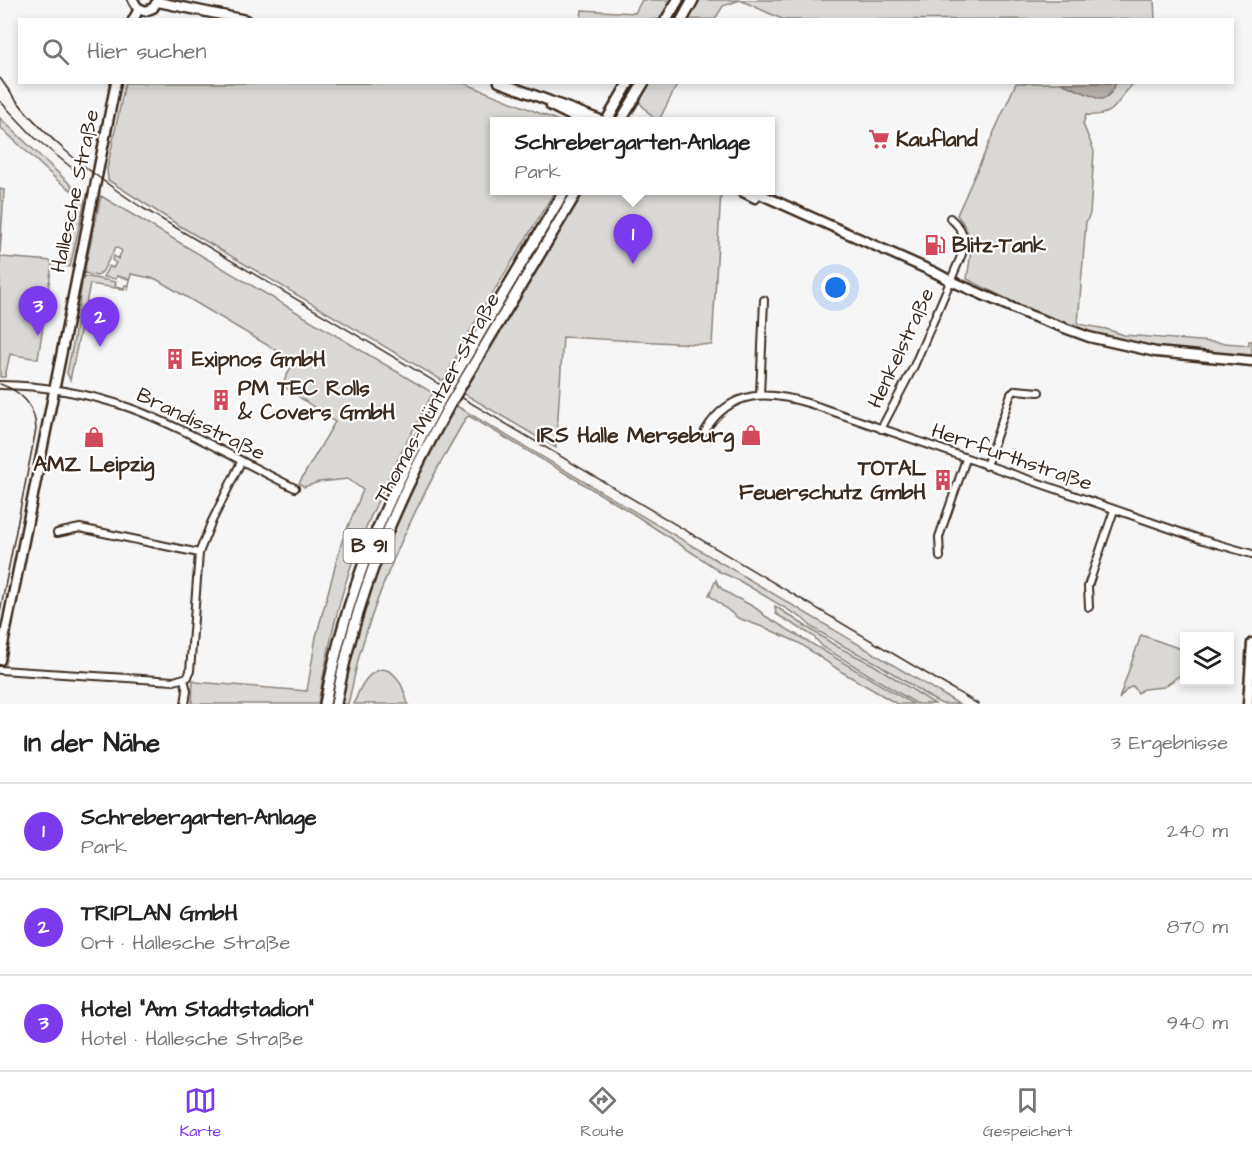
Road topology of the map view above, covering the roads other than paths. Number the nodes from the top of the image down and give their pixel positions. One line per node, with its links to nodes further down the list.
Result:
1 (134, 0): 5 (main road)
2 (678, 0): 8 (main road)
3 (693, 0): 9 (main road)
4 (158, 1): 5 (main road); 7 (main road)
5 (139, 9): 6 (main road)
6 (134, 18)
7 (237, 18)
8 (667, 18)
9 (683, 18)
10 (116, 84): 29 (main road, Hallesche Straße)
11 (505, 84): 14 (main road)
12 (628, 84): 17 (main road)
13 (643, 84): 18 (main road)
14 (526, 93): 15 (main road); 16 (main road)
15 (573, 117)
16 (592, 117)
17 (609, 117)
18 (623, 117)
19 (562, 195): 28 (main road, Thomas-Müntzer-Straße / B 91)
20 (575, 195): 28 (main road, Thomas-Müntzer-Straße / B 91)
21 (750, 195): 24 (main road)
22 (762, 195): 24 (main road)
23 (950, 218): 24 (street, Henkelstraße)
24 (951, 281): 26 (main road); 32 (street, Henkelstraße)
25 (764, 300): 31 (street)
26 (1252, 361)
27 (0, 385): 29 (street, Brandisstraße)
28 (454, 387): 49 (main road, Thomas-Müntzer-Straße / B 91, bridge); 50 (main road, Thomas-Müntzer-Straße / B 91, bridge)
29 (55, 391): 35 (street, Brandisstraße); 45 (main road, Hallesche Straße)
30 (1039, 392): 36 (street)
31 (760, 395): 32 (street, Herrfurthstraße); 33 (street, Herrfurthstraße)
32 (881, 429): 34 (street, Herrfurthstraße)
33 (705, 431)
34 (966, 459): 36 (street, Herrfurthstraße); 42 (street)
35 (241, 462): 37 (street, Brandisstraße); 40 (street)
36 (986, 466): 38 (street, Herrfurthstraße)
37 (295, 488)
38 (1114, 510): 41 (street, Herrfurthstraße); 43 (street)
39 (57, 533): 40 (street)
40 (199, 553): 47 (street)
41 (1252, 554)
42 (940, 557)
43 (1089, 607)
44 (1252, 643): 51 (main road)
45 (0, 660)
46 (0, 670): 47 (street)
47 (184, 679): 48 (street)
48 (185, 704)
49 (326, 704)
50 (336, 704)
51 (1248, 704)

